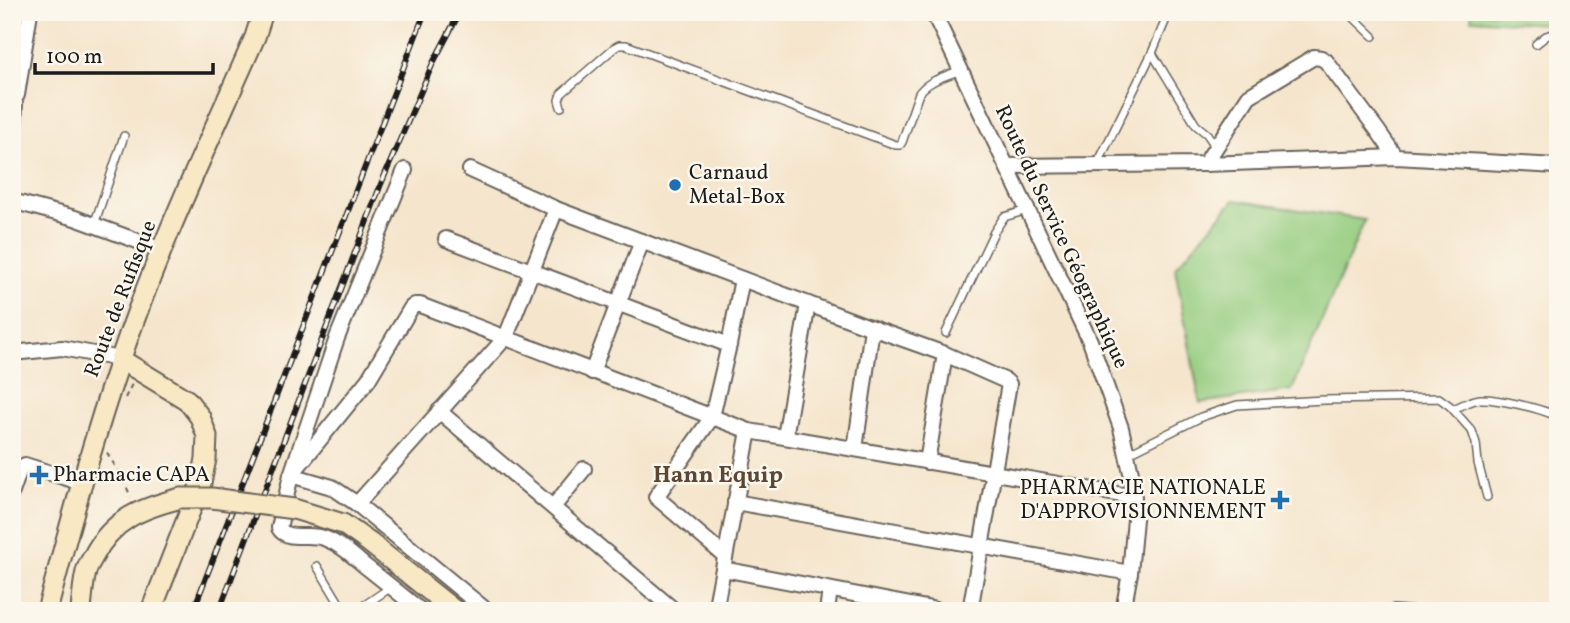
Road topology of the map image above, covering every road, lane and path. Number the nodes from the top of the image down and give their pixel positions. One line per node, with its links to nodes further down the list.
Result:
1 (30, 12): 21 (street)
2 (264, 12): 28 (main road, Route de Rufisque)
3 (933, 12): 10 (street, Route du Service Géographique)
4 (1169, 12): 9 (lane)
5 (1349, 12): 7 (lane)
6 (1558, 32): 8 (lane)
7 (1373, 36)
8 (1536, 44)
9 (1152, 53): 13 (lane); 17 (lane)
10 (961, 70): 11 (lane); 16 (street, Route du Service Géographique)
11 (561, 107)
12 (124, 136): 25 (lane)
13 (1216, 147): 14 (street); 15 (street)
14 (1396, 157): 15 (street); 18 (street)
15 (1205, 164): 17 (street)
16 (1007, 166): 17 (street); 24 (street, Route du Service Géographique)
17 (1096, 166)
18 (1558, 166)
19 (405, 170): 55 (street)
20 (470, 170): 23 (street)
21 (12, 172)
22 (12, 201): 25 (street)
23 (556, 209): 27 (street); 29 (street)
24 (1028, 210): 34 (lane); 51 (street, Route du Service Géographique)
25 (94, 225): 28 (street)
26 (446, 239): 29 (street)
27 (642, 241): 30 (street); 31 (street)
28 (162, 250): 39 (main road, Route de Rufisque)
29 (533, 271): 31 (street); 35 (street)
30 (742, 279): 32 (street); 36 (street)
31 (618, 303): 36 (street); 41 (street)
32 (808, 304): 33 (street); 48 (street)
33 (872, 328): 38 (street); 49 (street)
34 (946, 333)
35 (506, 337): 41 (street); 44 (street); 55 (street)
36 (729, 345): 45 (street)
37 (12, 353): 39 (street)
38 (945, 354): 52 (street); 54 (street)
39 (120, 359): 40 (main road); 56 (main road, Route de Rufisque)
40 (139, 371): 42 (path); 74 (main road)
41 (592, 372): 45 (street)
42 (124, 400)
43 (1453, 409): 46 (lane); 51 (lane); 59 (lane)
44 (439, 411): 61 (street); 63 (street)
45 (712, 417): 47 (street); 65 (street)
46 (1558, 417)
47 (749, 431): 48 (street); 60 (street)
48 (785, 437): 49 (street)
49 (855, 449): 52 (street)
50 (107, 453): 62 (path)
51 (1128, 454): 58 (street, Route du Service Géographique)
52 (927, 462): 54 (street)
53 (584, 469): 63 (street)
54 (994, 473): 58 (street); 64 (street)
55 (291, 475): 61 (street); 68 (street)
56 (82, 483): 57 (street); 72 (main road, Route de Rufisque)
57 (12, 492)
58 (1134, 497): 67 (street, Route du Service Géographique)
59 (1486, 497)
60 (735, 502): 64 (street); 65 (street)
61 (357, 504): 80 (street)
62 (134, 505)
63 (553, 508): 81 (street)
64 (981, 546): 67 (street); 85 (street)
65 (724, 563): 69 (street); 82 (street)
66 (317, 566): 75 (lane)
67 (1129, 573): 86 (street, Route du Service Géographique)
68 (392, 587): 70 (street); 76 (lane)
69 (831, 590): 71 (street); 83 (street)
70 (409, 601): 77 (lane); 78 (street)
71 (900, 607): 84 (street)
72 (47, 611)
73 (81, 611): 79 (main road, bridge)
74 (151, 611)
75 (344, 611)
76 (356, 611)
77 (393, 611)
78 (421, 611)
79 (455, 611)
80 (487, 611)
81 (675, 611)
82 (715, 611)
83 (827, 611)
84 (942, 611)
85 (970, 611)
86 (1123, 611)
87 (1385, 611): 88 (lane)
88 (1418, 611)

